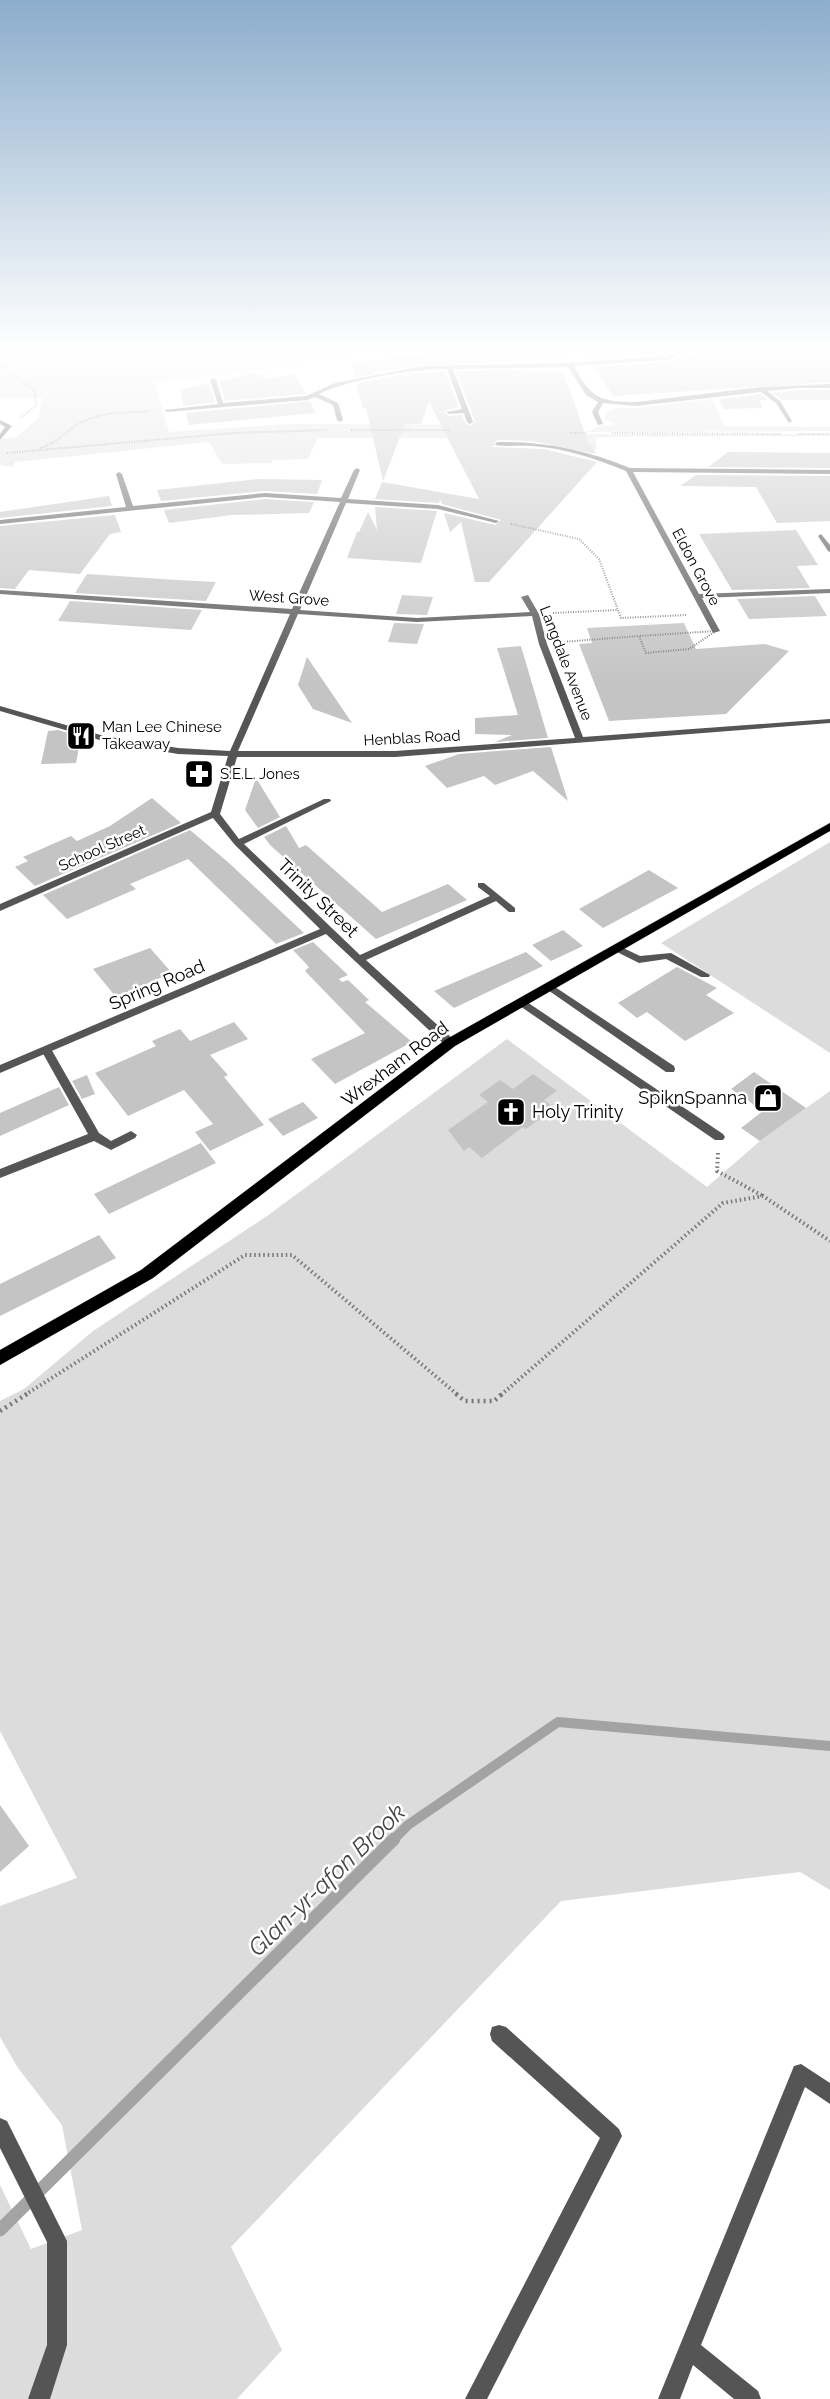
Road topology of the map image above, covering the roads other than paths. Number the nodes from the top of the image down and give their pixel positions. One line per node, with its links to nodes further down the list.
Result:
1 (611, 462): 3 (street)
2 (357, 470): 6 (street)
3 (629, 470): 4 (street); 16 (street, Eldon Grove)
4 (830, 472)
5 (119, 474): 7 (street)
6 (346, 499): 7 (street); 8 (street); 19 (street)
7 (130, 507): 9 (street)
8 (496, 521)
9 (0, 522)
10 (821, 536): 11 (street)
11 (830, 550)
12 (46, 588): 15 (street)
13 (830, 591): 16 (street)
14 (0, 592): 15 (street, West Grove)
15 (41, 596): 18 (street); 19 (street, West Grove)
16 (696, 596): 21 (street, Eldon Grove)
17 (525, 597): 20 (street, Langdale Avenue)
18 (35, 604)
19 (294, 612): 20 (street, West Grove); 25 (street)
20 (535, 614): 24 (street, Langdale Avenue)
21 (716, 631)
22 (0, 708): 25 (street, Henblas Road)
23 (830, 722): 24 (street, Henblas Road)
24 (580, 740): 25 (street, Henblas Road)
25 (233, 754): 27 (street)
26 (327, 801): 29 (street)
27 (215, 814): 29 (street, Trinity Street); 32 (street, School Street)
28 (830, 826): 35 (main road, Wrexham Road)
29 (238, 843): 34 (street, Trinity Street)
30 (481, 885): 31 (street)
31 (496, 897): 33 (street); 36 (street)
32 (0, 908)
33 (512, 910)
34 (327, 930): 36 (street, Trinity Street); 41 (street, Spring Road)
35 (617, 948): 37 (street); 38 (main road, Wrexham Road)
36 (358, 960): 40 (street, Trinity Street)
37 (705, 975)
38 (549, 986): 39 (main road, Wrexham Road); 42 (street)
39 (521, 1002): 40 (main road, Wrexham Road); 46 (street)
40 (450, 1043): 48 (main road, Wrexham Road)
41 (46, 1050): 43 (street, Spring Road); 45 (street)
42 (670, 1069)
43 (0, 1070)
44 (131, 1135): 45 (street)
45 (95, 1136): 47 (street)
46 (719, 1137)
47 (0, 1174)
48 (0, 1358)
49 (499, 2034): 54 (street)
50 (830, 2095): 52 (street)
51 (0, 2128): 53 (street)
52 (689, 2348): 55 (street); 56 (street)
53 (39, 2399)
54 (476, 2399)
55 (669, 2399)
56 (750, 2399)

